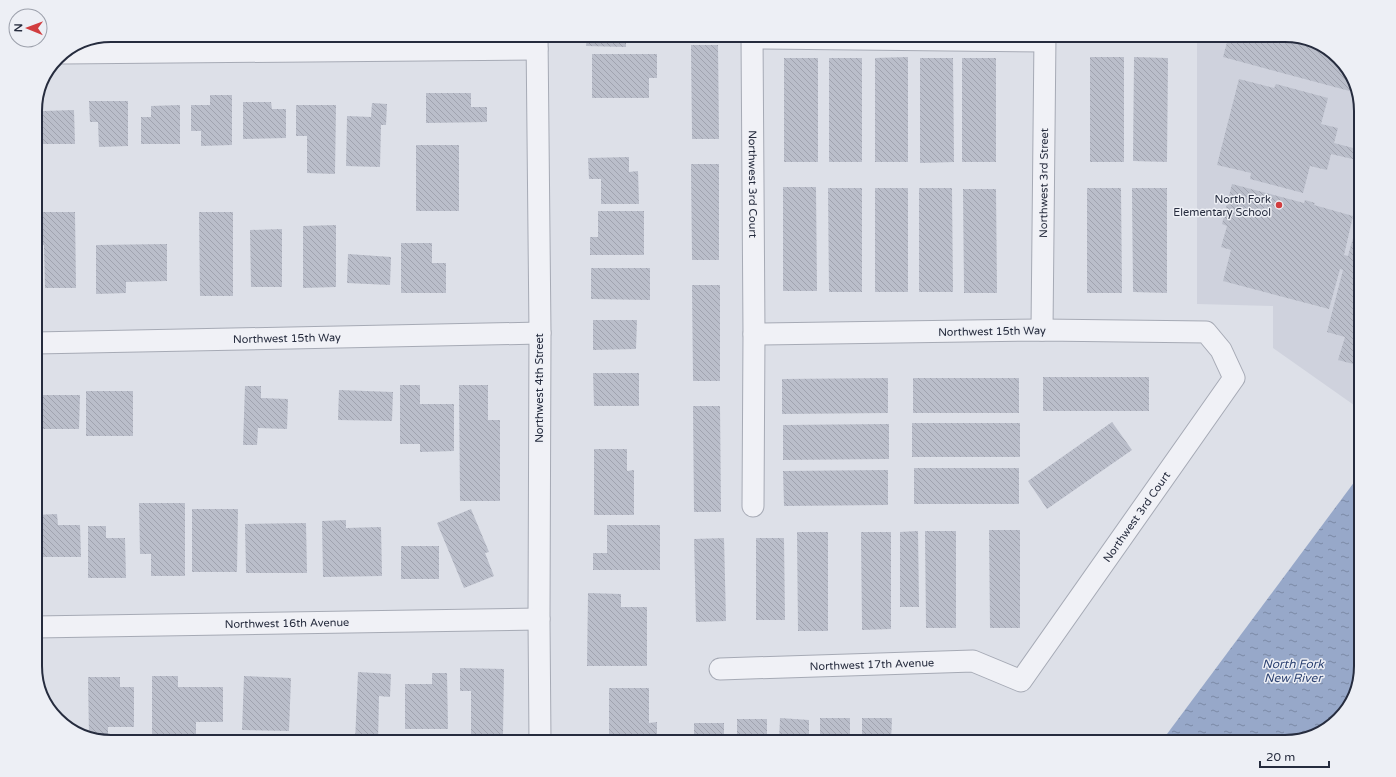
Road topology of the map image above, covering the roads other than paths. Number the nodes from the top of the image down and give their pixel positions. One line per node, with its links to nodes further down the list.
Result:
1 (537, 42): 4 (street); 6 (street, Northwest 4th Street)
2 (752, 42): 7 (street, Northwest 3rd Court)
3 (1045, 42): 5 (street, Northwest 3rd Street)
4 (75, 53)
5 (1042, 330): 7 (street, Northwest 15th Way); 9 (street, Northwest 15th Way)
6 (540, 332): 8 (street, Northwest 15th Way); 11 (street, Northwest 4th Street)
7 (754, 334): 10 (street, Northwest 3rd Court)
8 (42, 343)
9 (1221, 350): 14 (street, Northwest 3rd Court)
10 (753, 506)
11 (539, 619): 12 (street, Northwest 16th Avenue); 15 (street, Northwest 4th Street)
12 (42, 627)
13 (720, 669): 14 (street, Northwest 17th Avenue)
14 (1021, 681)
15 (540, 735)

